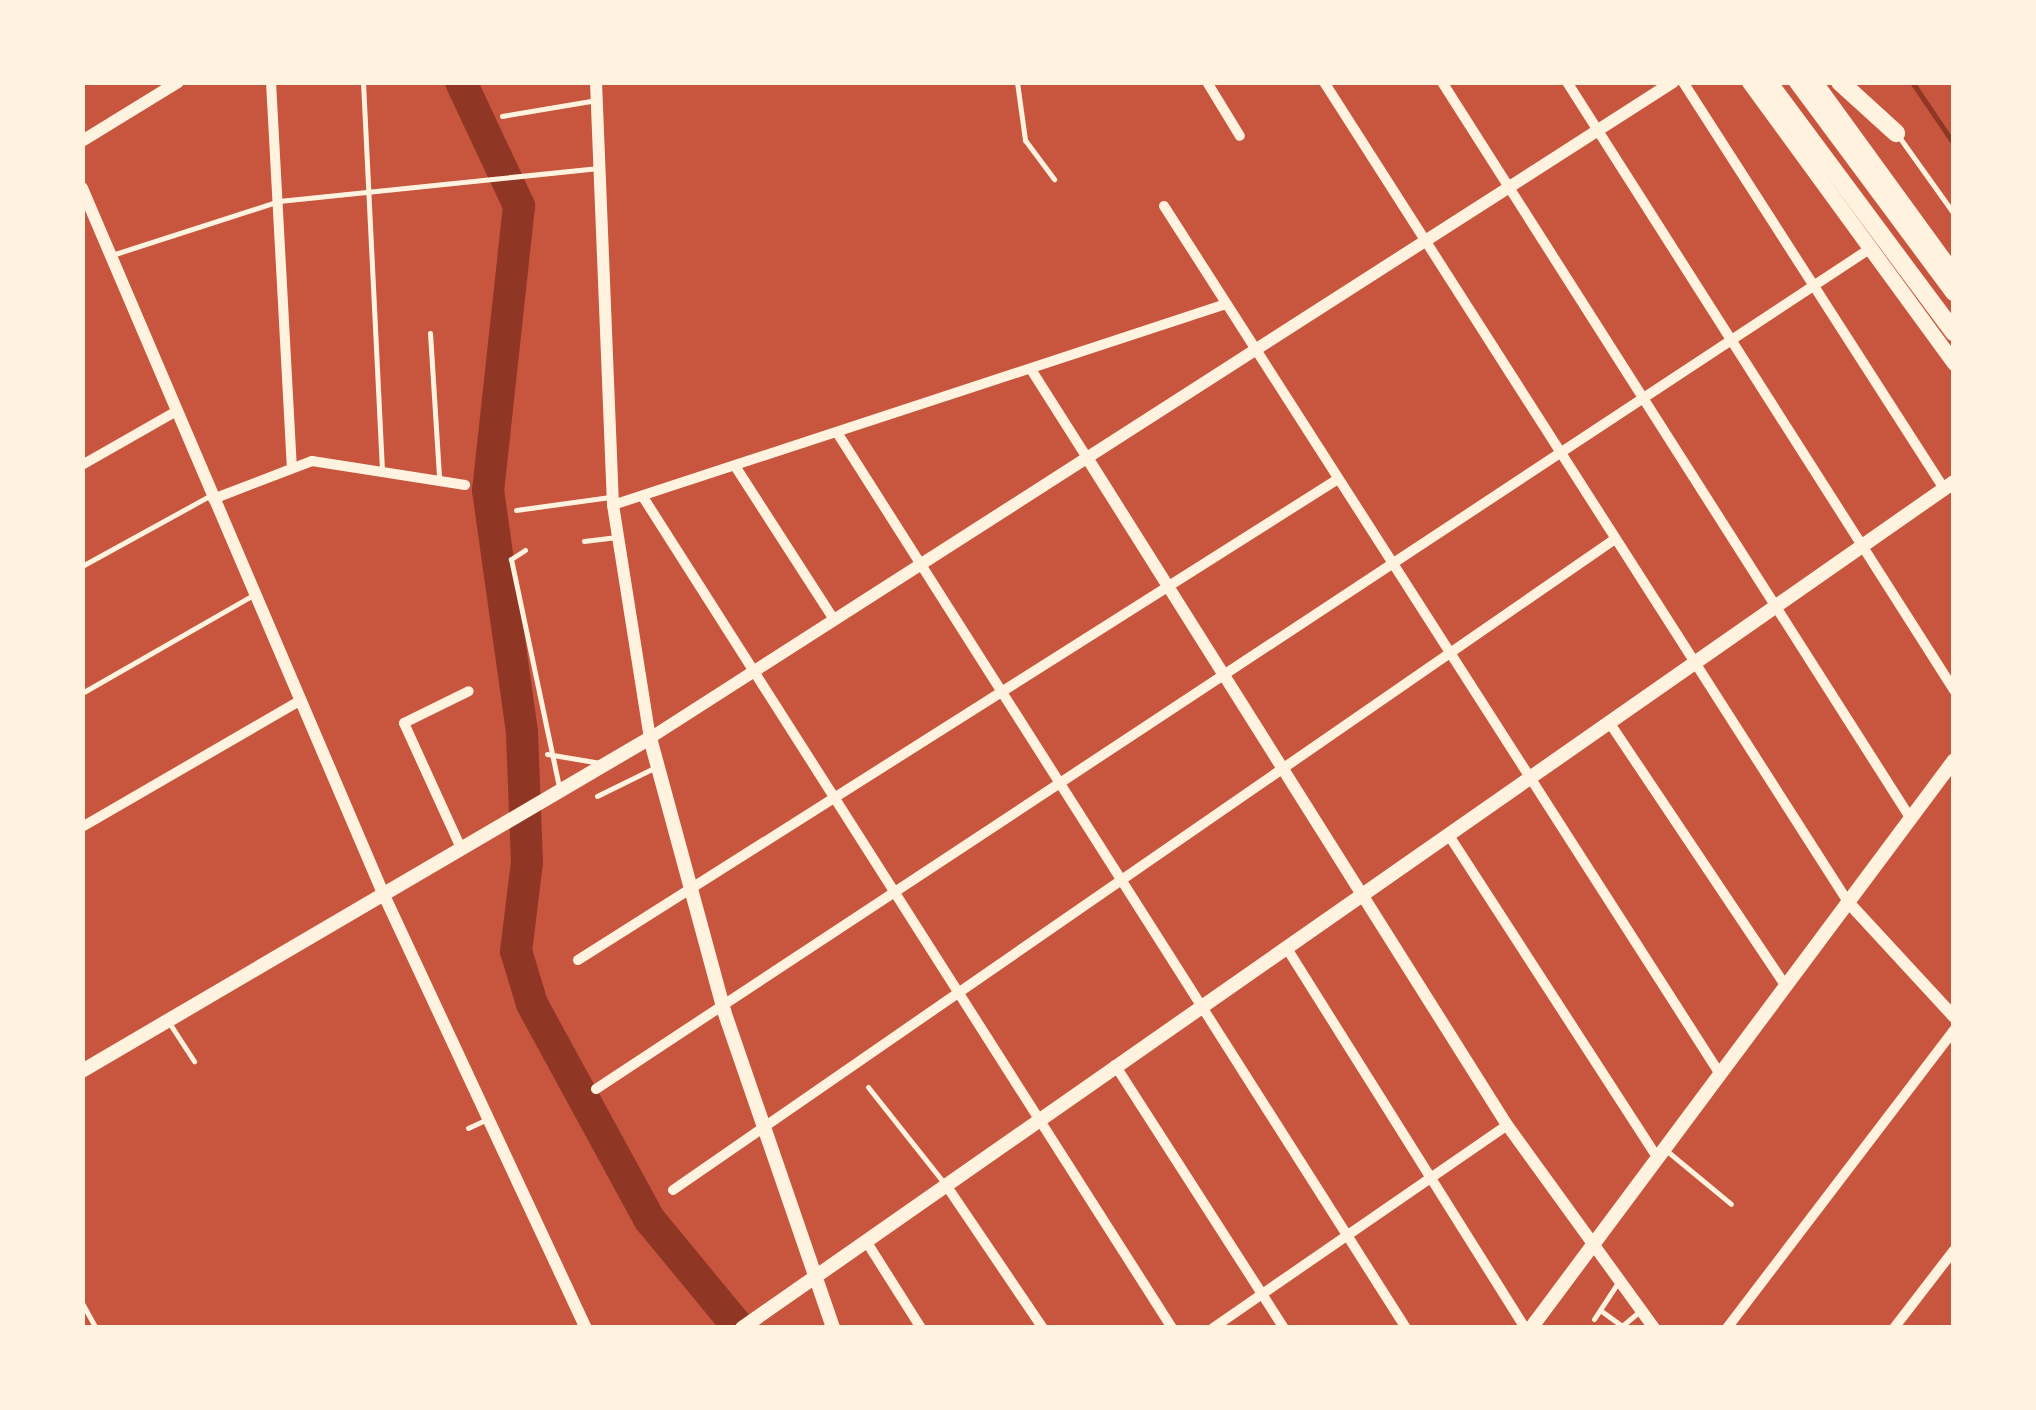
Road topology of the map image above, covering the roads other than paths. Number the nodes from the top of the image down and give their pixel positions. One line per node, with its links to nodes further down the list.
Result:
1 (178, 82): 22 (street)
2 (272, 82): 28 (street)
3 (362, 82): 27 (lane)
4 (596, 82): 17 (street)
5 (1017, 82): 24 (lane)
6 (1206, 82): 21 (street)
7 (1324, 82): 31 (street)
8 (1442, 82): 25 (street)
9 (1567, 82): 19 (street)
10 (1673, 82): 19 (street)
11 (1683, 82): 35 (street)
12 (1749, 82): 32 (main road)
13 (1770, 82): 38 (main road); 39 (highway)
14 (1798, 82): 36 (highway)
15 (1814, 82): 34 (main road)
16 (1840, 82): 20 (highway)
17 (597, 100): 18 (lane); 23 (street)
18 (502, 116)
19 (1598, 130): 25 (street); 41 (street)
20 (1896, 132): 30 (lane)
21 (1240, 136)
22 (82, 141)
23 (600, 167): 27 (lane); 60 (street)
24 (1054, 179)
25 (1510, 186): 31 (street); 45 (street)
26 (82, 188): 33 (street)
27 (370, 189): 28 (lane); 53 (lane)
28 (278, 201): 33 (lane); 50 (street)
29 (1164, 206): 37 (street)
30 (1954, 214)
31 (1424, 240): 42 (street); 49 (street)
32 (1871, 248): 35 (street); 43 (main road)
33 (110, 256): 46 (street)
34 (1954, 272)
35 (1811, 288): 41 (street); 57 (street)
36 (1954, 292)
37 (1226, 304): 42 (street); 44 (street)
38 (1954, 322)
39 (1954, 332)
40 (430, 333): 55 (lane)
41 (1730, 341): 45 (street); 65 (street)
42 (1255, 348): 48 (street); 54 (street)
43 (1954, 364)
44 (1032, 371): 47 (street); 48 (street)
45 (1646, 398): 49 (street); 72 (street)
46 (173, 413): 51 (street); 58 (street)
47 (838, 434): 52 (street); 67 (street)
48 (1086, 456): 67 (street); 70 (street)
49 (1558, 457): 64 (street); 68 (street)
50 (292, 464): 53 (street); 58 (street)
51 (82, 465)
52 (735, 466): 59 (street); 73 (street)
53 (382, 476): 55 (street)
54 (1338, 479): 68 (street); 70 (street)
55 (440, 481): 56 (street)
56 (466, 485)
57 (1949, 485): 65 (main road)
58 (212, 497): 69 (lane); 71 (street)
59 (643, 497): 60 (street); 76 (street)
60 (613, 501): 61 (lane); 62 (street)
61 (516, 510)
62 (618, 536): 63 (lane); 84 (street)
63 (584, 541)
64 (1612, 541): 74 (street); 75 (street)
65 (1860, 548): 72 (main road); 78 (street)
66 (526, 550): 85 (lane)
67 (916, 565): 73 (street); 81 (street)
68 (1394, 565): 74 (street); 77 (street)
69 (82, 566)
70 (1166, 583): 77 (street); 81 (street)
71 (254, 594): 80 (lane); 82 (street)
72 (1775, 606): 75 (main road); 95 (street)
73 (834, 618): 76 (street)
74 (1450, 653): 89 (street); 90 (street)
75 (1692, 664): 83 (main road); 104 (street)
76 (750, 672): 84 (street); 94 (street)
77 (1226, 680): 89 (street); 92 (street)
78 (1954, 690)
79 (469, 691): 98 (street)
80 (82, 693)
81 (995, 694): 92 (street); 94 (street)
82 (302, 700): 96 (street); 101 (street)
83 (1609, 722): 90 (main road); 107 (street)
84 (650, 738): 87 (main road); 88 (main road)
85 (547, 754): 87 (lane); 91 (lane)
86 (1954, 760): 95 (main road)
87 (603, 764): 91 (main road)
88 (658, 766): 93 (lane); 100 (main road)
89 (1284, 767): 99 (street); 102 (street)
90 (1529, 778): 97 (main road); 117 (street)
91 (560, 789): 98 (main road)
92 (1057, 790): 99 (street); 103 (street)
93 (598, 796)
94 (830, 797): 100 (street); 103 (street)
95 (1910, 819): 104 (main road)
96 (82, 827)
97 (1448, 834): 102 (main road); 125 (street)
98 (460, 846): 101 (main road)
99 (1115, 882): 108 (street); 109 (street)
100 (693, 890): 106 (street); 110 (main road)
101 (382, 891): 112 (main road); 121 (street)
102 (1364, 894): 105 (main road); 122 (street)
103 (896, 896): 108 (street); 110 (street)
104 (1848, 902): 107 (main road); 111 (street)
105 (1286, 946): 109 (main road); 126 (street)
106 (578, 960)
107 (1786, 986): 117 (main road)
108 (958, 992): 120 (street); 124 (street)
109 (1196, 1009): 115 (main road); 130 (street)
110 (724, 1011): 119 (street); 124 (main road)
111 (1954, 1017)
112 (168, 1020): 114 (lane); 116 (main road)
113 (1954, 1030): 154 (street)
114 (194, 1061)
115 (1115, 1065): 120 (main road); 136 (street)
116 (82, 1071)
117 (1720, 1074): 125 (main road)
118 (868, 1087): 127 (lane)
119 (596, 1089)
120 (1039, 1117): 127 (main road); 149 (street)
121 (487, 1118): 123 (lane); 145 (street)
122 (1507, 1125): 126 (street); 132 (street)
123 (468, 1128)
124 (762, 1131): 128 (street); 134 (main road)
125 (1661, 1153): 129 (lane); 132 (main road)
126 (1430, 1178): 130 (street); 143 (street)
127 (946, 1185): 131 (main road); 148 (street)
128 (673, 1190)
129 (1731, 1204)
130 (1346, 1235): 136 (street); 152 (street)
131 (866, 1241): 134 (main road); 147 (street)
132 (1592, 1248): 135 (street); 143 (main road)
133 (1954, 1250): 155 (street)
134 (813, 1278): 142 (main road); 146 (main road)
135 (1617, 1283): 138 (lane); 139 (street)
136 (1262, 1294): 150 (street); 151 (street)
137 (82, 1303): 140 (lane)
138 (1600, 1310): 139 (lane); 141 (lane)
139 (1640, 1310): 153 (street)
140 (85, 1315): 144 (lane)
141 (1594, 1319)
142 (747, 1324)
143 (1534, 1326)
144 (96, 1328)
145 (586, 1328)
146 (833, 1328)
147 (921, 1328)
148 (1042, 1328)
149 (1172, 1328)
150 (1212, 1328)
151 (1284, 1328)
152 (1406, 1328)
153 (1654, 1328)
154 (1727, 1328)
155 (1894, 1328)

